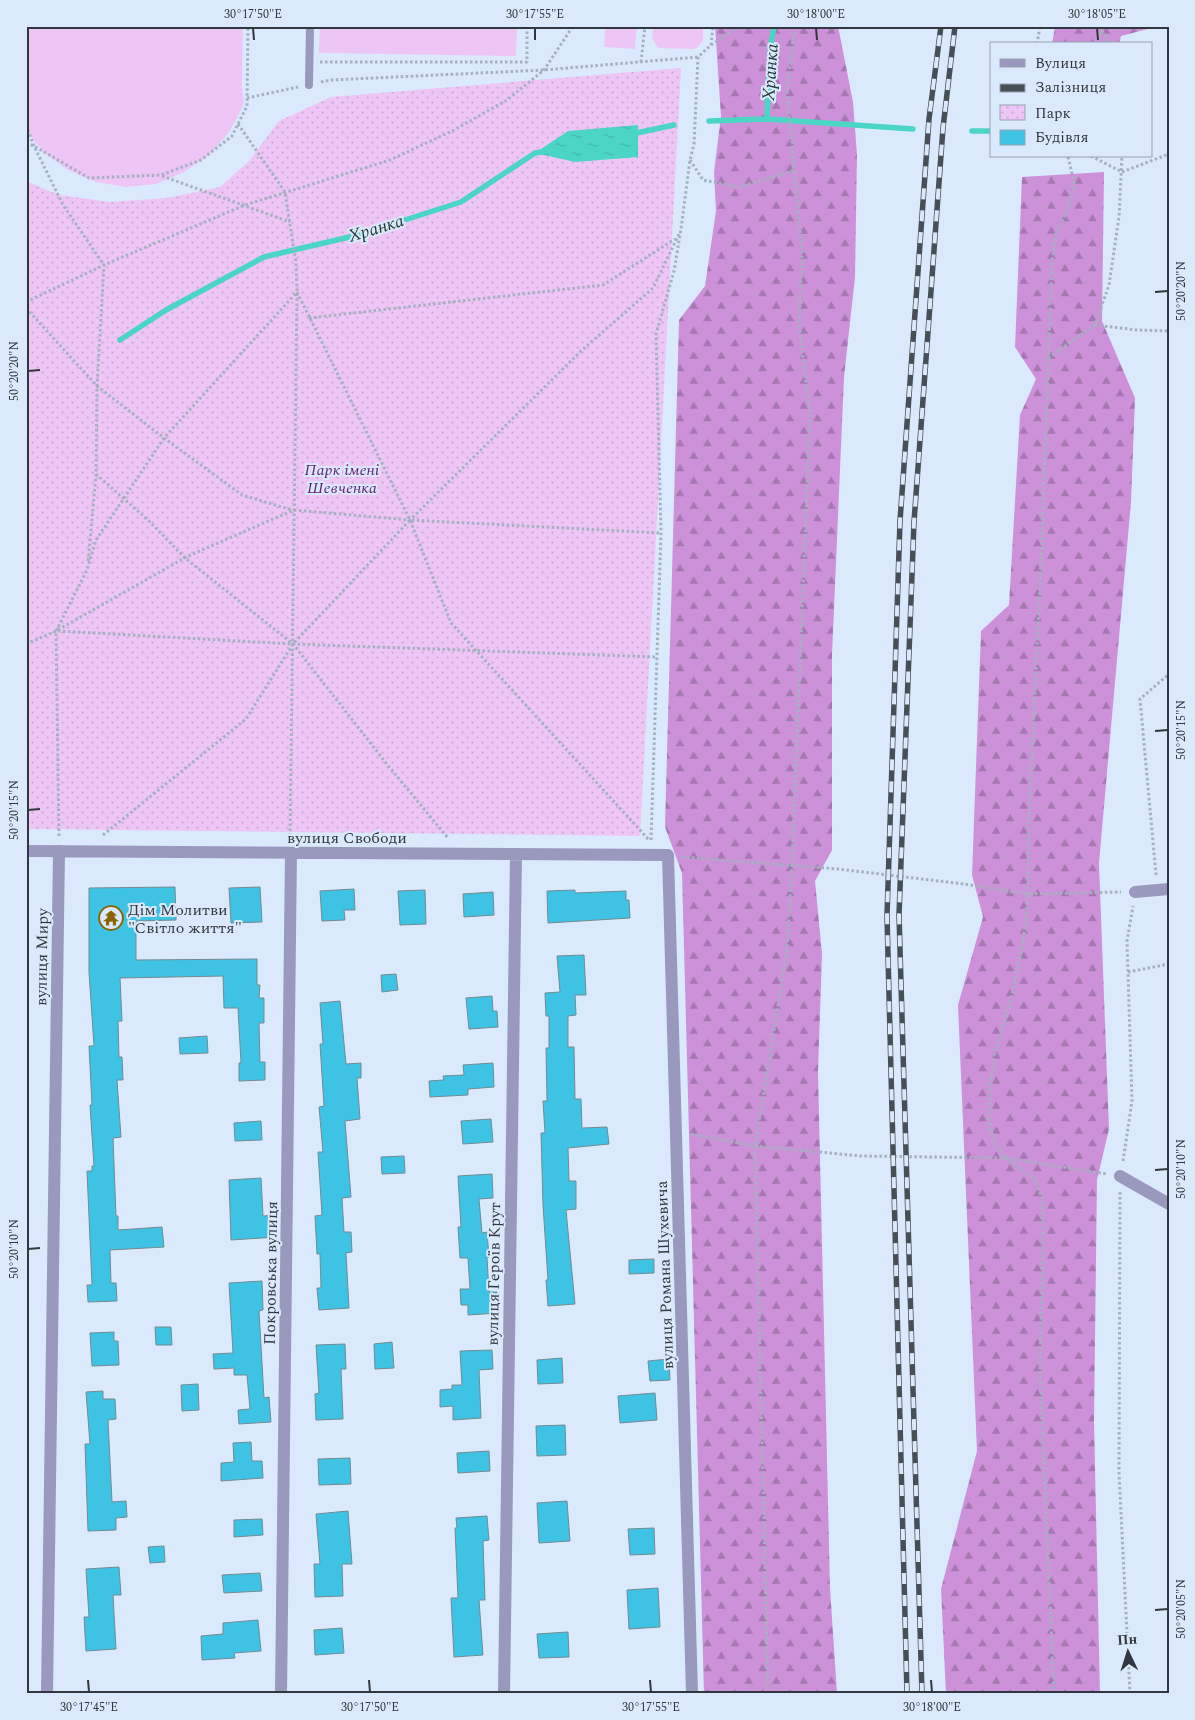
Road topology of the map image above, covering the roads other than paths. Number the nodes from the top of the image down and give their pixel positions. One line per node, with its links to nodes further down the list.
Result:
1 (310, 26): 2 (lane)
2 (309, 85)
3 (26, 851): 4 (street, вулиця Свободи)
4 (59, 851): 5 (street, вулиця Свободи); 12 (street, вулиця Миру)
5 (291, 853): 6 (street, вулиця Свободи); 13 (street, Покровська вулиця)
6 (516, 854): 7 (street, вулиця Свободи); 14 (street, вулиця Героїв Крут)
7 (668, 856): 15 (street, вулиця Романа Шухевича)
8 (1163, 890): 9 (street)
9 (1135, 892)
10 (1120, 1176): 11 (street)
11 (1169, 1204)
12 (46, 1694)
13 (281, 1694)
14 (504, 1694)
15 (692, 1694)

